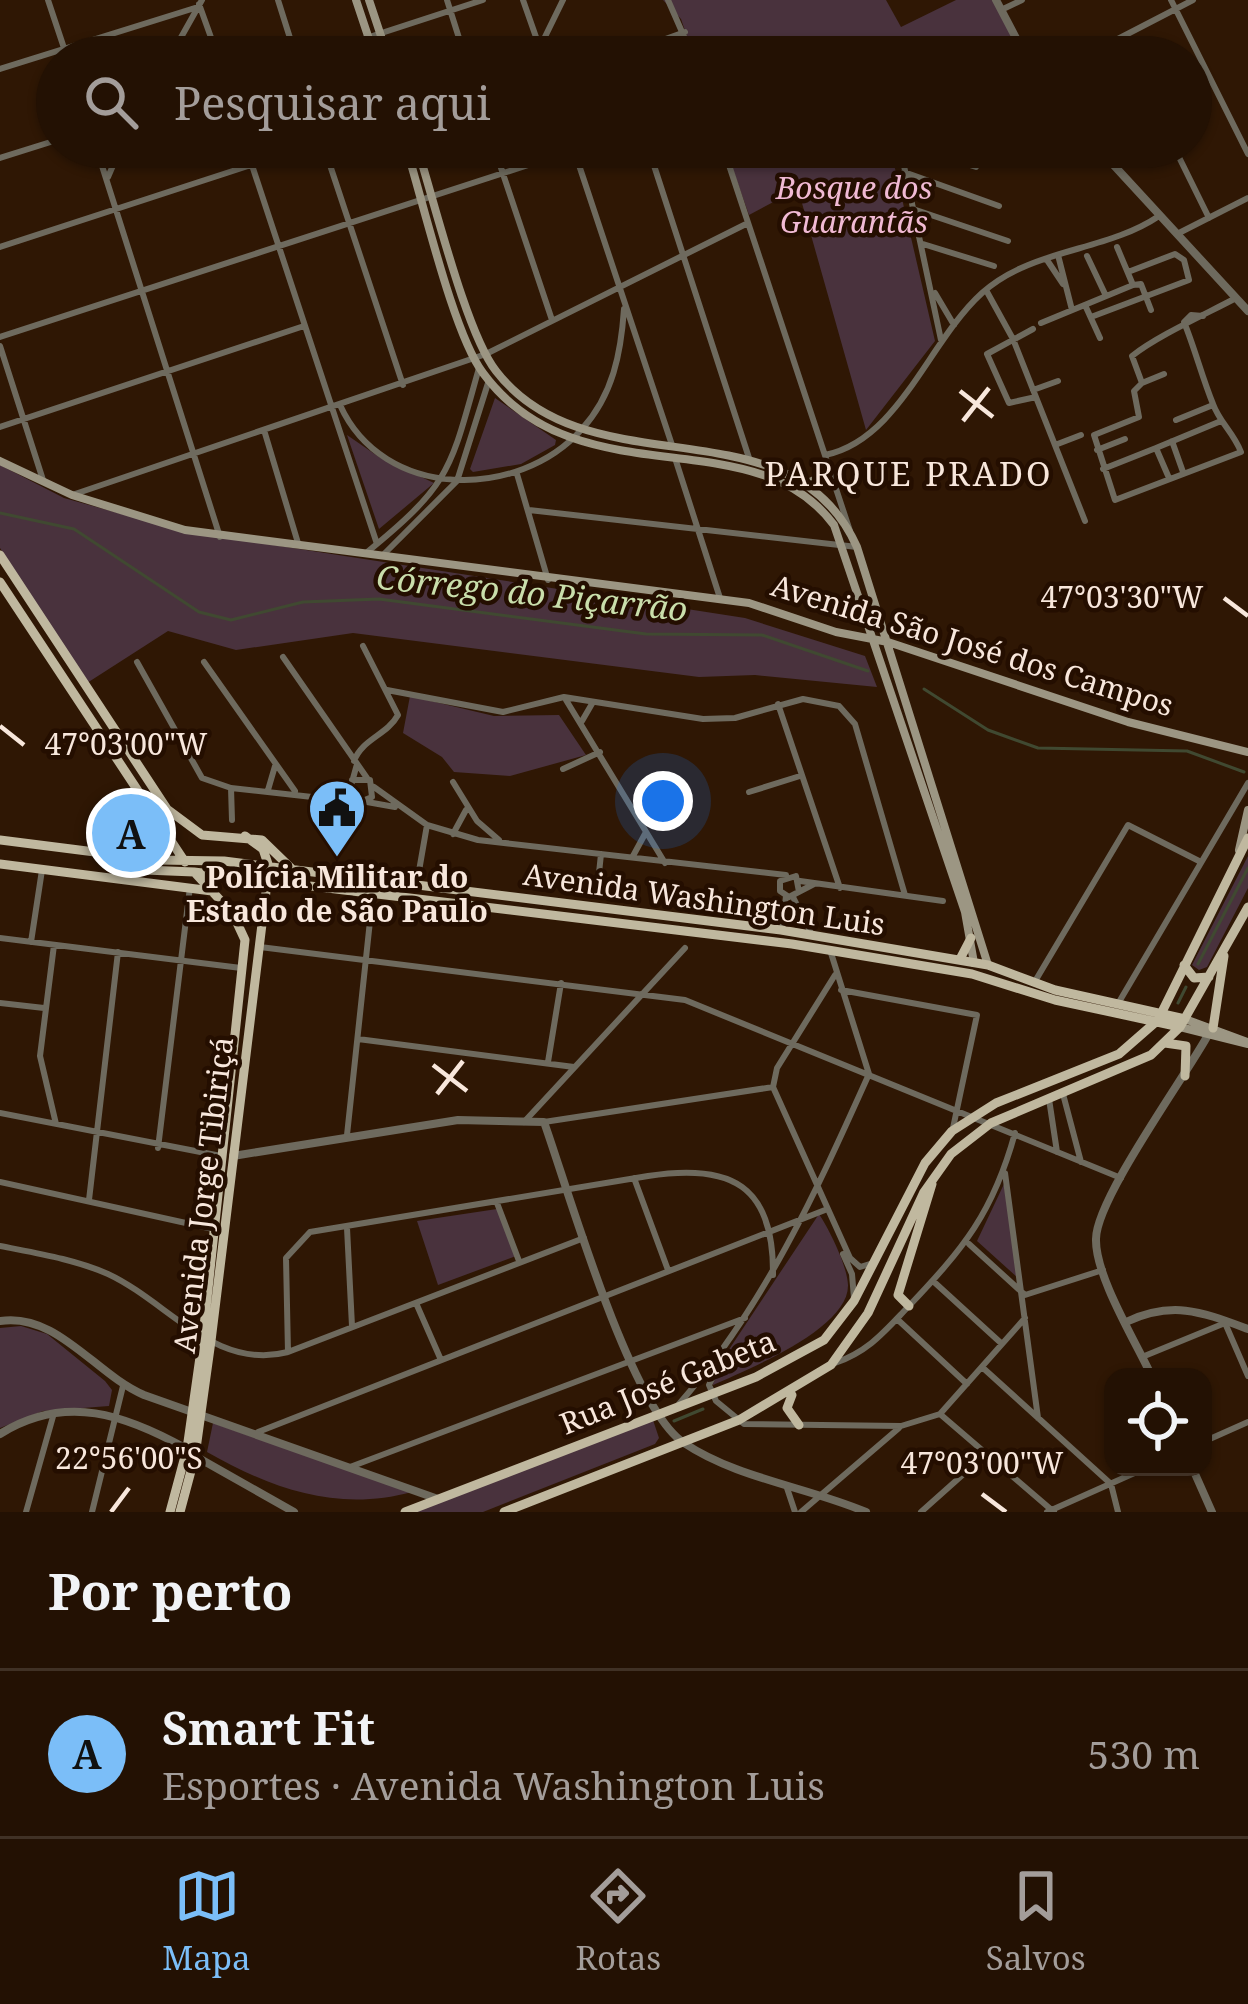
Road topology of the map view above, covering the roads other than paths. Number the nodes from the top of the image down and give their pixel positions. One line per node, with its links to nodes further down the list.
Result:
1 (48, 0): 20 (street)
2 (278, 0): 24 (street)
3 (356, 0): 25 (main road)
4 (369, 0): 18 (main road)
5 (447, 0): 16 (street)
6 (483, 0): 16 (street)
7 (523, 0): 28 (street)
8 (563, 0): 29 (street)
9 (668, 0): 19 (street)
10 (996, 0): 17 (street)
11 (1022, 0): 17 (street)
12 (1171, 0): 15 (street)
13 (1193, 0): 15 (street)
14 (199, 3): 21 (street); 22 (street); 23 (street)
15 (1175, 9): 33 (street); 34 (street)
16 (450, 10): 18 (street); 27 (street)
17 (1001, 10): 32 (street)
18 (380, 32): 25 (street); 26 (main road)
19 (685, 32): 30 (street); 31 (street)
20 (60, 36)
21 (109, 36)
22 (181, 36)
23 (211, 36)
24 (289, 36)
25 (367, 36)
26 (381, 36)
27 (458, 36)
28 (536, 36)
29 (548, 36)
30 (674, 36)
31 (686, 36)
32 (1014, 36)
33 (1124, 36)
34 (1189, 36)
35 (36, 60): 36 (street)
36 (0, 69)
37 (1212, 82): 39 (street)
38 (36, 147): 40 (street)
39 (1248, 154)
40 (0, 158)
41 (103, 168): 58 (street)
42 (112, 168): 58 (street)
43 (242, 168): 64 (street)
44 (252, 168): 73 (street)
45 (331, 168): 67 (street)
46 (412, 168): 61 (main road)
47 (424, 168): 59 (main road)
48 (501, 168): 57 (street)
49 (518, 168): 57 (street)
50 (579, 168): 83 (street)
51 (655, 168): 76 (street)
52 (730, 168): 68 (street)
53 (903, 168): 56 (street)
54 (1116, 168): 65 (street)
55 (1184, 168): 66 (street)
56 (904, 172): 62 (street); 63 (street)
57 (503, 173): 59 (street); 97 (street)
58 (107, 179): 64 (street)
59 (433, 196): 61 (street); 106 (main road)
60 (1248, 198): 66 (street)
61 (422, 199): 67 (street); 107 (main road)
62 (999, 206)
63 (913, 209): 70 (street); 71 (street)
64 (117, 210): 72 (street); 85 (street)
65 (1160, 217): 69 (street); 75 (street)
66 (1209, 218): 69 (street)
67 (348, 223): 73 (street); 113 (street)
68 (748, 223): 76 (street); 133 (street)
69 (1177, 234): 89 (street)
70 (1008, 241)
71 (923, 244): 79 (street); 81 (street)
72 (0, 247)
73 (278, 247): 85 (street); 99 (street)
74 (1117, 247): 80 (street)
75 (1057, 254): 78 (street); 84 (street)
76 (684, 256): 83 (street); 132 (street)
77 (1087, 256): 87 (street)
78 (1046, 259): 84 (street); 86 (street)
79 (994, 266)
80 (1128, 272): 82 (street); 88 (street)
81 (931, 284): 98 (street); 104 (street)
82 (1132, 285): 87 (street); 88 (street)
83 (620, 287): 90 (street); 97 (street)
84 (1065, 287): 92 (street)
85 (142, 291): 101 (street); 108 (street)
86 (983, 293): 98 (street); 103 (street)
87 (1106, 296): 91 (street)
88 (1147, 297): 93 (street); 96 (street)
89 (1236, 298): 94 (street); 95 (street)
90 (624, 305): 122 (street); 128 (street)
91 (1085, 305): 92 (street); 96 (street)
92 (1072, 310): 103 (street)
93 (1151, 310)
94 (1248, 311)
95 (1203, 316): 100 (street); 100 (street)
96 (1091, 317): 102 (street)
97 (552, 320): 106 (street)
98 (954, 325): 104 (street)
99 (305, 326): 108 (street); 116 (street)
100 (1186, 327): 112 (street); 115 (street)
101 (0, 337)
102 (1100, 338)
103 (1013, 339): 114 (street); 114 (street)
104 (941, 340): 133 (street)
105 (0, 346): 117 (street)
106 (486, 354): 107 (street); 122 (main road)
107 (477, 363): 110 (main road); 113 (street); 141 (street)
108 (169, 370): 117 (street); 131 (street)
109 (1164, 374): 112 (street)
110 (488, 380): 125 (main road); 142 (street)
111 (1058, 381): 114 (street)
112 (1142, 383): 130 (street)
113 (403, 386): 116 (street)
114 (1035, 393): 127 (street)
115 (1213, 405): 118 (street); 119 (street)
116 (336, 406): 121 (street); 141 (street); 151 (street)
117 (23, 419): 120 (street); 143 (street)
118 (1176, 420)
119 (1221, 422): 126 (street); 138 (street)
120 (0, 427)
121 (264, 430): 131 (street); 152 (street)
122 (580, 431): 125 (street); 128 (main road)
123 (1081, 435): 127 (street)
124 (1125, 439): 130 (street)
125 (571, 440): 135 (main road); 139 (street)
126 (1172, 441): 129 (street); 138 (street)
127 (1055, 445): 147 (street)
128 (672, 448): 132 (main road); 135 (street)
129 (1156, 448): 136 (street); 140 (street)
130 (1097, 450): 136 (street)
131 (194, 452): 145 (street); 150 (street)
132 (749, 457): 137 (street); 144 (main road)
133 (826, 459): 144 (main road); 148 (street)
134 (0, 460): 143 (main road, Avenida São José dos Campos)
135 (676, 460): 137 (main road); 149 (street)
136 (1103, 469): 140 (street)
137 (753, 470): 153 (main road)
138 (1183, 473): 140 (street)
139 (518, 474): 142 (street); 146 (street)
140 (1169, 478)
141 (443, 480): 142 (street); 151 (street)
142 (457, 481): 156 (street)
143 (44, 482): 145 (main road, Avenida São José dos Campos)
144 (807, 482): 148 (main road)
145 (72, 495): 150 (main road, Avenida São José dos Campos)
146 (529, 510): 149 (street); 158 (street)
147 (1085, 520)
148 (850, 532): 154 (main road)
149 (700, 533): 153 (street); 160 (street)
150 (220, 537): 152 (main road, Avenida São José dos Campos)
151 (377, 544): 155 (street)
152 (299, 547): 155 (main road, Avenida São José dos Campos)
153 (844, 547): 154 (street); 161 (main road)
154 (857, 547): 162 (main road)
155 (365, 554): 156 (main road, Avenida São José dos Campos)
156 (383, 555): 158 (main road, Avenida São José dos Campos)
157 (2, 563): 198 (main road)
158 (548, 580): 160 (main road, Avenida São José dos Campos)
159 (0, 582): 204 (main road)
160 (719, 598): 161 (main road, Avenida São José dos Campos)
161 (873, 640): 162 (main road, Avenida São José dos Campos); 247 (main road)
162 (888, 642): 164 (main road, Avenida São José dos Campos); 168 (main road)
163 (363, 646): 169 (street)
164 (907, 648): 168 (main road); 177 (main road, Avenida São José dos Campos)
165 (283, 657): 174 (street)
166 (137, 662): 187 (street)
167 (204, 662): 179 (street)
168 (894, 668): 259 (main road)
169 (387, 690): 170 (street); 175 (street)
170 (564, 697): 171 (street); 173 (street)
171 (593, 701): 172 (street); 173 (street)
172 (778, 704): 181 (street); 226 (street)
173 (582, 721): 176 (street)
174 (345, 748): 175 (street); 178 (street)
175 (359, 748): 178 (street)
176 (600, 752): 180 (street); 200 (street)
177 (1248, 756)
178 (356, 762): 182 (street); 185 (street)
179 (275, 763): 188 (street); 190 (street)
180 (563, 769)
181 (800, 776): 189 (street); 222 (street)
182 (367, 778): 185 (street); 186 (street)
183 (453, 782): 193 (street)
184 (1248, 783): 197 (street)
185 (350, 785): 191 (street); 192 (street)
186 (374, 787): 192 (street); 194 (street)
187 (231, 788): 188 (street); 196 (street)
188 (268, 790): 190 (street)
189 (748, 792)
190 (296, 793): 191 (street)
191 (335, 800): 192 (street)
192 (360, 802): 194 (street)
193 (467, 807): 202 (street); 206 (street)
194 (405, 810): 199 (street)
195 (1248, 810): 201 (main road)
196 (232, 820)
197 (1224, 821): 201 (street); 212 (street)
198 (183, 824): 203 (main road); 204 (main road)
199 (427, 825): 202 (street); 221 (street)
200 (646, 828): 209 (street); 213 (street)
201 (1246, 832): 260 (main road)
202 (453, 834): 206 (street)
203 (245, 836): 216 (main road); 220 (main road)
204 (168, 838): 210 (main road); 211 (main road)
205 (0, 840): 207 (main road, Avenida Washington Luis)
206 (502, 842): 208 (street)
207 (66, 848): 210 (main road, Avenida Washington Luis); 218 (main road)
208 (601, 854): 209 (street); 235 (street)
209 (632, 858): 213 (street)
210 (158, 860): 211 (main road, Avenida Washington Luis)
211 (184, 860): 215 (main road, Avenida Washington Luis); 219 (main road)
212 (1199, 861): 266 (street); 270 (street)
213 (665, 862): 224 (street)
214 (0, 864): 217 (main road, Avenida Washington Luis)
215 (254, 865): 216 (main road, Avenida Washington Luis); 223 (main road)
216 (269, 866): 220 (main road, Avenida Washington Luis); 229 (main road, Avenida Jorge Tibiriçá)
217 (42, 870): 218 (main road, Avenida Washington Luis); 249 (street)
218 (63, 871): 227 (main road, Avenida Washington Luis)
219 (194, 872): 223 (main road, Avenida Washington Luis); 227 (main road, Avenida Washington Luis); 234 (main road)
220 (295, 872): 244 (main road, Avenida Washington Luis)
221 (419, 872)
222 (831, 872): 230 (street); 232 (street)
223 (208, 874): 229 (main road, Avenida Washington Luis)
224 (761, 874): 225 (street); 233 (street)
225 (786, 875): 228 (street); 233 (street)
226 (897, 877): 237 (street); 239 (street)
227 (118, 878): 231 (main road)
228 (800, 881): 230 (street); 238 (street)
229 (267, 882): 236 (main road, Avenida Washington Luis); 243 (main road, Avenida Jorge Tibiriçá)
230 (817, 885): 232 (street); 238 (street)
231 (190, 887): 234 (main road); 258 (street)
232 (840, 888): 237 (street)
233 (779, 889): 238 (street)
234 (212, 890): 242 (main road)
235 (597, 892)
236 (373, 893): 250 (main road, Avenida Washington Luis); 256 (street)
237 (884, 893): 239 (street)
238 (793, 895): 244 (street); 245 (street)
239 (905, 895): 240 (street)
240 (943, 901)
241 (1248, 907): 248 (main road)
242 (233, 914): 243 (main road); 261 (main road, Avenida Jorge Tibiriçá)
243 (259, 922): 252 (main road, Avenida Jorge Tibiriçá)
244 (781, 930): 245 (main road, Avenida Washington Luis); 250 (main road)
245 (813, 936): 254 (main road, Avenida Washington Luis)
246 (0, 938): 249 (street)
247 (971, 938): 257 (main road); 262 (main road)
248 (1228, 941): 264 (main road); 274 (main road)
249 (31, 942): 251 (street)
250 (792, 944): 254 (main road, Avenida Washington Luis)
251 (54, 945): 255 (street); 271 (street)
252 (257, 946): 256 (street); 300 (main road, Avenida Jorge Tibiriçá)
253 (685, 948): 268 (street)
254 (839, 950): 257 (main road, Avenida Washington Luis); 262 (main road, Avenida Washington Luis); 263 (street)
255 (118, 952): 258 (street); 296 (street)
256 (366, 959): 265 (street); 275 (street)
257 (958, 960): 262 (main road, Avenida Washington Luis)
258 (181, 961): 261 (street); 298 (street)
259 (988, 965): 262 (main road, Avenida Washington Luis); 266 (main road, Avenida Washington Luis)
260 (1184, 965): 264 (main road); 272 (main road)
261 (242, 968): 300 (main road, Avenida Jorge Tibiriçá)
262 (973, 968): 272 (main road, Avenida Washington Luis)
263 (835, 975): 267 (street); 276 (street)
264 (1209, 977): 273 (main road)
265 (561, 983): 268 (street); 279 (street)
266 (1034, 983): 270 (main road, Avenida Washington Luis)
267 (841, 990): 281 (street); 287 (street)
268 (644, 993): 276 (street); 280 (street)
269 (0, 1003): 271 (street)
270 (1119, 1003): 272 (main road, Avenida Washington Luis)
271 (46, 1008): 293 (street)
272 (1159, 1016): 273 (main road, Avenida Washington Luis); 283 (main road, Rua José Gabeta)
273 (1182, 1023): 274 (main road, Avenida Washington Luis); 277 (main road)
274 (1211, 1032): 278 (main road, Avenida Washington Luis); 282 (street)
275 (357, 1039): 279 (street); 297 (street)
276 (793, 1043): 281 (street); 284 (street)
277 (1165, 1043): 282 (main road); 285 (main road)
278 (1248, 1043)
279 (548, 1062): 280 (street)
280 (574, 1066): 291 (street)
281 (869, 1074): 287 (street); 307 (street)
282 (1185, 1076): 305 (street)
283 (1057, 1079): 286 (main road); 289 (main road, Rua José Gabeta)
284 (773, 1087): 290 (street); 307 (street)
285 (1063, 1094): 286 (main road); 301 (street)
286 (1049, 1099): 292 (main road); 299 (street)
287 (956, 1109): 289 (street); 294 (street)
288 (0, 1112): 293 (street)
289 (971, 1116): 292 (street); 294 (main road, Rua José Gabeta)
290 (544, 1122): 291 (street); 308 (street)
291 (524, 1123): 297 (street)
292 (991, 1123): 295 (street); 303 (main road)
293 (56, 1125): 296 (street)
294 (952, 1131): 320 (main road, Rua José Gabeta)
295 (1015, 1133): 299 (street); 302 (street)
296 (97, 1134): 298 (street); 309 (street)
297 (347, 1135): 300 (street)
298 (158, 1148): 300 (street)
299 (1057, 1152): 301 (street)
300 (227, 1156): 314 (main road, Avenida Jorge Tibiriçá)
301 (1081, 1162): 305 (street)
302 (1005, 1170): 318 (street); 326 (street)
303 (934, 1173): 330 (main road); 346 (main road)
304 (634, 1178): 308 (street); 315 (street); 323 (street)
305 (1122, 1179): 322 (street)
306 (2, 1183): 309 (street)
307 (817, 1190): 311 (street); 312 (street)
308 (568, 1191): 310 (street); 317 (street)
309 (89, 1200): 314 (street)
310 (497, 1203): 313 (street); 321 (street)
311 (825, 1210): 312 (street); 316 (street)
312 (805, 1218): 315 (street); 324 (street)
313 (347, 1228): 337 (street); 342 (street)
314 (219, 1230): 340 (main road, Avenida Jorge Tibiriçá)
315 (769, 1233): 323 (street); 324 (street)
316 (836, 1233): 320 (street); 328 (street)
317 (584, 1238): 321 (street); 327 (street)
318 (968, 1243): 325 (street); 326 (street)
319 (0, 1246): 340 (street)
320 (876, 1261): 328 (main road, Rua José Gabeta)
321 (519, 1262): 329 (street)
322 (1103, 1270): 326 (street); 335 (street)
323 (669, 1272): 327 (street)
324 (772, 1275): 332 (street)
325 (933, 1282): 330 (street); 341 (street)
326 (1025, 1294): 331 (street)
327 (607, 1297): 343 (street); 345 (street)
328 (854, 1301): 353 (main road, Rua José Gabeta)
329 (416, 1302): 337 (street); 345 (street)
330 (909, 1306): 333 (street)
331 (1026, 1317): 341 (street); 360 (street)
332 (745, 1318): 339 (street); 343 (street)
333 (897, 1319): 346 (street); 350 (street)
334 (0, 1322): 351 (street)
335 (1126, 1322): 336 (street); 344 (street)
336 (1225, 1322): 338 (street); 344 (street); 349 (street)
337 (352, 1327): 342 (street)
338 (1248, 1329)
339 (736, 1330): 353 (street); 355 (street)
340 (207, 1339): 342 (street); 354 (main road, Avenida Jorge Tibiriçá)
341 (1002, 1344): 347 (street)
342 (288, 1352)
343 (630, 1357): 359 (street); 371 (street)
344 (1142, 1357): 348 (street)
345 (441, 1360): 365 (street)
346 (831, 1365): 352 (main road)
347 (982, 1366): 350 (street); 360 (street)
348 (1148, 1368)
349 (1248, 1376)
350 (967, 1384): 358 (street)
351 (123, 1386): 354 (street); 357 (street)
352 (794, 1392): 361 (main road); 363 (main road)
353 (713, 1395): 355 (main road, Rua José Gabeta); 361 (street)
354 (197, 1410): 365 (street); 369 (main road, Avenida Jorge Tibiriçá)
355 (672, 1411): 359 (main road, Rua José Gabeta)
356 (54, 1413): 357 (street); 366 (street); 380 (street)
357 (118, 1414): 369 (street); 381 (street)
358 (940, 1414): 364 (street); 370 (street)
359 (659, 1416): 368 (street); 377 (main road, Rua José Gabeta)
360 (1038, 1418): 375 (street)
361 (740, 1420): 363 (street); 368 (main road)
362 (1248, 1422): 367 (street)
363 (799, 1425): 364 (street)
364 (902, 1426): 376 (street)
365 (257, 1432): 371 (street)
366 (0, 1434)
367 (1212, 1438)
368 (681, 1441): 374 (street); 387 (main road)
369 (191, 1452): 378 (street); 382 (main road, Avenida Jorge Tibiriçá); 383 (main road, Avenida Jorge Tibiriçá)
370 (986, 1454): 379 (street); 390 (street)
371 (349, 1467): 377 (street)
372 (1128, 1476): 375 (street)
373 (1196, 1476): 392 (street)
374 (785, 1482): 376 (street); 388 (street)
375 (1111, 1484): 379 (street); 391 (street)
376 (826, 1496): 388 (street); 389 (street)
377 (438, 1498): 386 (main road, Rua José Gabeta)
378 (274, 1501): 384 (street); 385 (street)
379 (1051, 1511)
380 (26, 1512)
381 (92, 1512)
382 (170, 1512)
383 (180, 1512)
384 (268, 1512)
385 (295, 1512)
386 (404, 1512)
387 (504, 1512)
388 (798, 1512)
389 (866, 1512)
390 (921, 1512)
391 (1118, 1512)
392 (1212, 1512)

